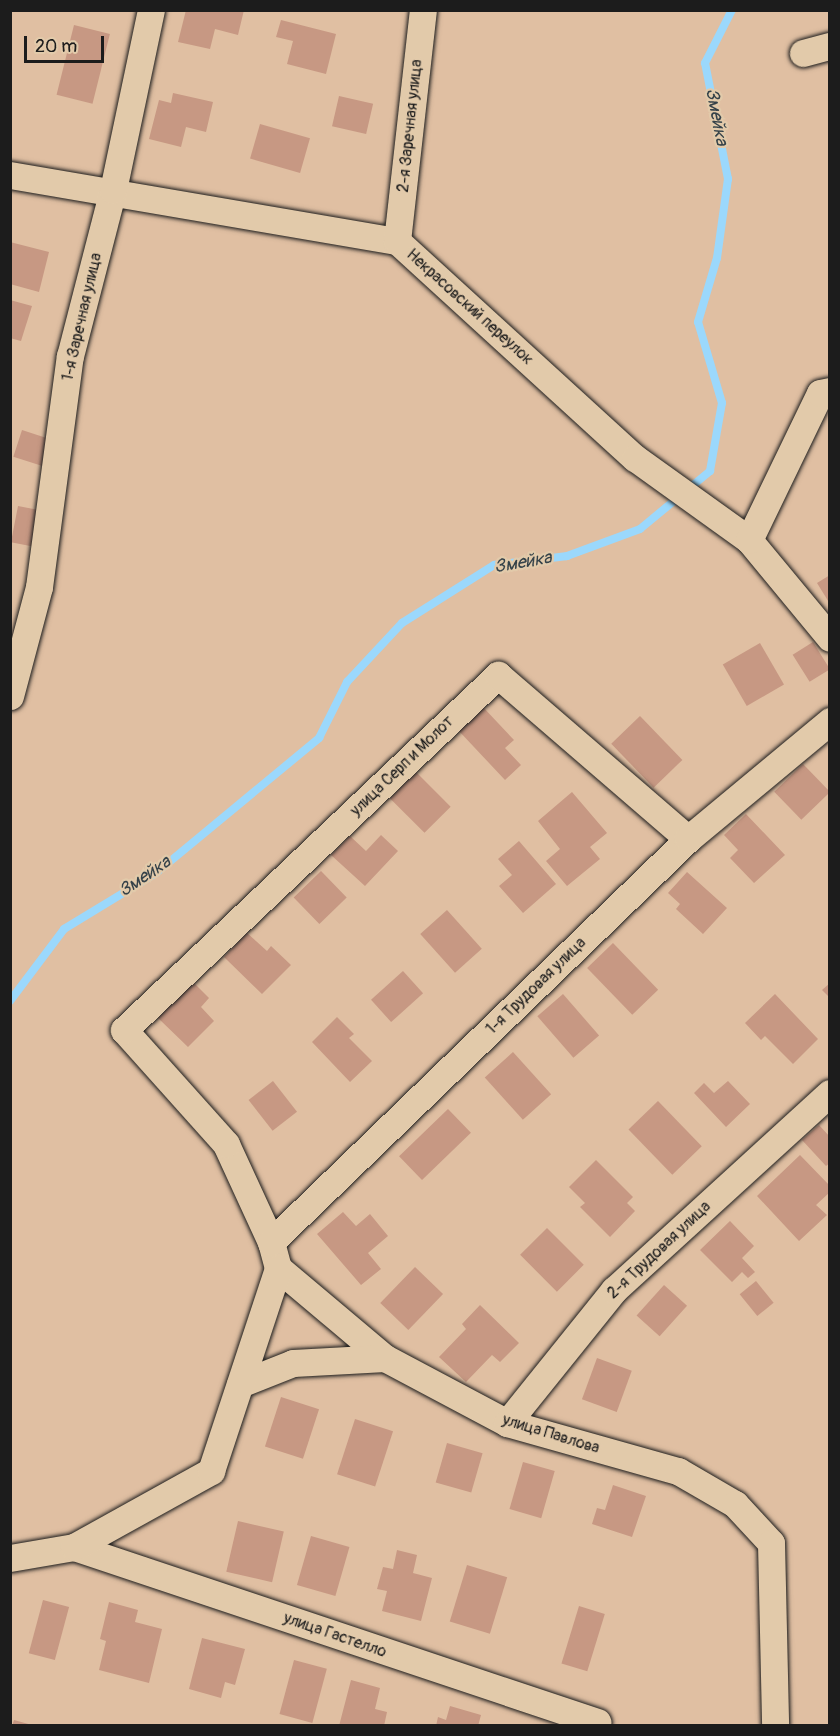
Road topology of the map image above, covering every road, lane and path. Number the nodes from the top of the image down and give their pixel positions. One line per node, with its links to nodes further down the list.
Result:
1 (151, 10): 6 (street, 1-я Заречная улица)
2 (423, 10): 7 (street, 2-я Заречная улица)
3 (830, 46): 4 (street)
4 (803, 53)
5 (10, 175): 6 (street, Некрасовский переулок)
6 (113, 190): 7 (street, Некрасовский переулок); 11 (street, 1-я Заречная улица)
7 (398, 241): 9 (street, Некрасовский переулок)
8 (830, 392): 9 (street)
9 (742, 534): 10 (street, Некрасовский переулок)
10 (830, 638)
11 (10, 696)
12 (830, 721): 13 (street, 1-я Трудовая улица)
13 (688, 839): 15 (street, 1-я Трудовая улица); 15 (street, улица Серп и Молот)
14 (830, 1093): 19 (street, 2-я Трудовая улица)
15 (272, 1242): 16 (street)
16 (278, 1268): 17 (street, улица Павлова); 18 (street)
17 (385, 1358): 18 (street); 19 (street, улица Павлова)
18 (240, 1384): 20 (street)
19 (507, 1423): 23 (street, улица Павлова)
20 (74, 1547): 21 (street); 22 (street, улица Гастелло)
21 (10, 1558)
22 (597, 1722)
23 (775, 1725)

